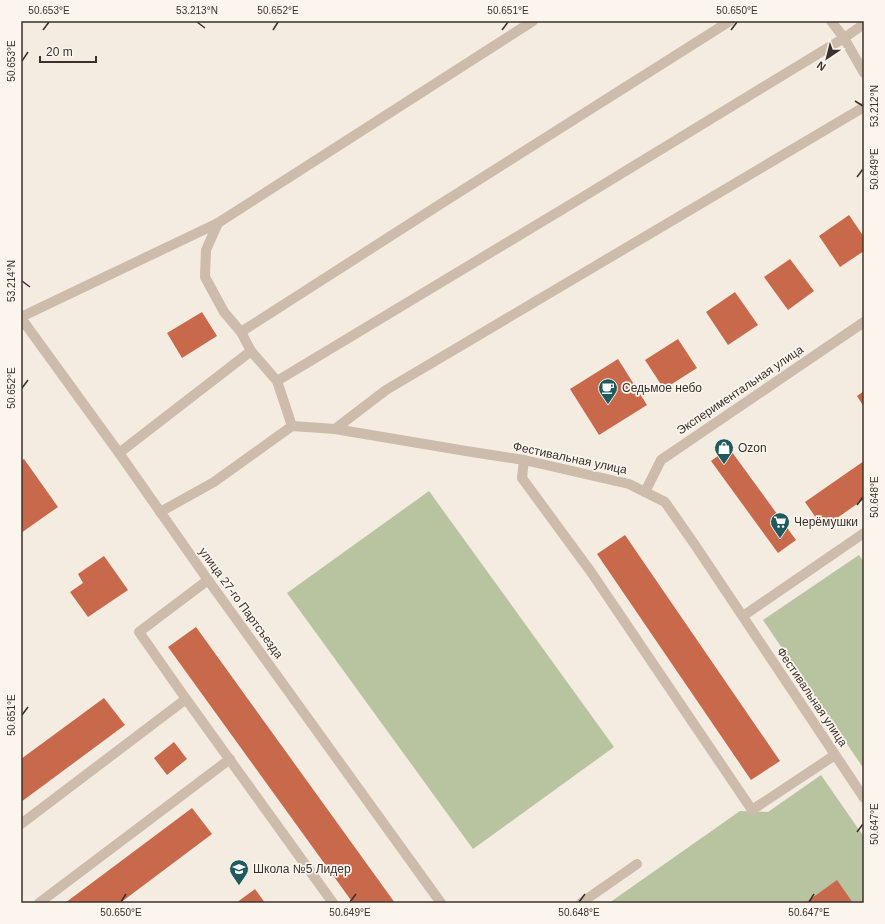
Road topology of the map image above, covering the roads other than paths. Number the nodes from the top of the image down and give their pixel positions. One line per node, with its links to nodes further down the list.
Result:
1 (533, 21): 8 (street)
2 (730, 21): 11 (street)
3 (831, 21): 5 (street)
4 (864, 24): 5 (street)
5 (844, 38): 6 (street); 13 (street)
6 (864, 72)
7 (864, 107): 15 (street)
8 (218, 223): 9 (street); 11 (street)
9 (21, 317): 16 (street, улица 27-го Партсъезда)
10 (864, 322): 18 (street, Экспериментальная улица)
11 (241, 332): 12 (street)
12 (251, 351): 13 (street); 16 (street)
13 (277, 381): 14 (street)
14 (292, 426): 15 (street, Фестивальная улица); 19 (street)
15 (335, 429): 17 (street, Фестивальная улица)
16 (119, 453): 19 (street, улица 27-го Партсъезда)
17 (524, 460): 18 (street, Фестивальная улица); 24 (street)
18 (645, 492): 22 (street, Фестивальная улица)
19 (160, 512): 21 (street, улица 27-го Партсъезда)
20 (863, 537): 22 (street)
21 (208, 580): 23 (street); 31 (street, улица 27-го Партсъезда)
22 (743, 616): 24 (street, Фестивальная улица)
23 (186, 699): 25 (street); 27 (street)
24 (836, 756): 26 (street, Фестивальная улица)
25 (230, 759): 29 (street); 30 (street)
26 (864, 798)
27 (21, 824)
28 (637, 864): 32 (street)
29 (39, 903)
30 (333, 903)
31 (441, 903)
32 (581, 903)

